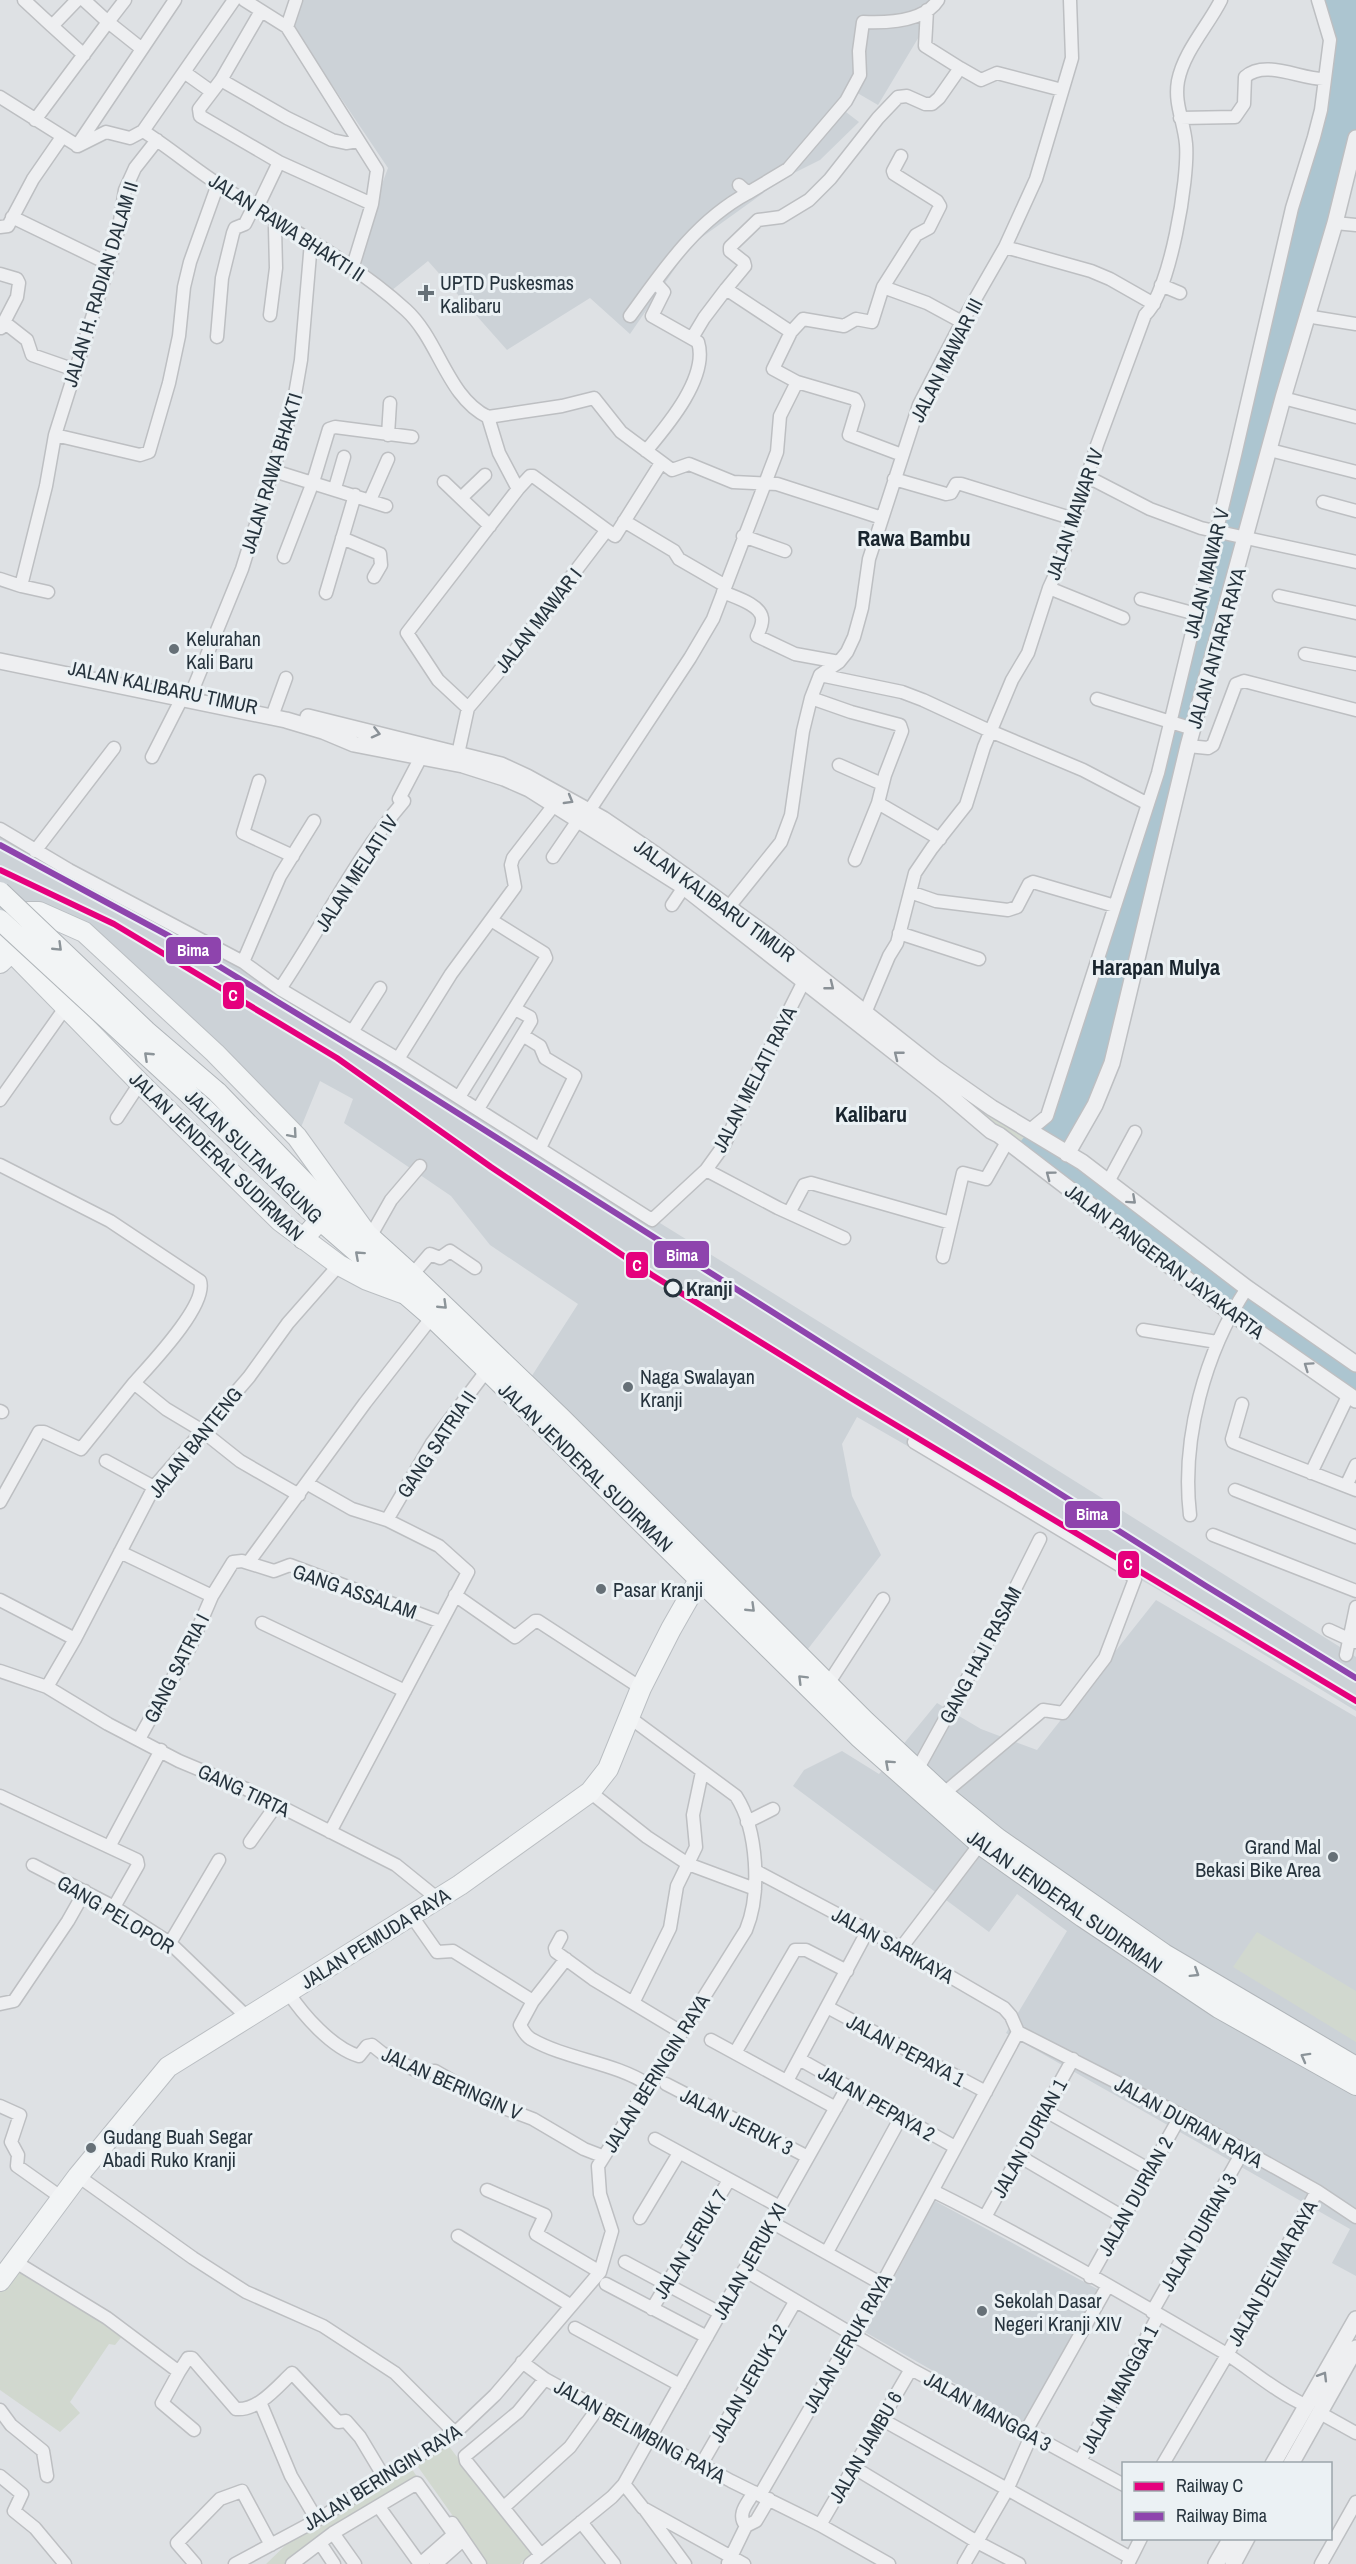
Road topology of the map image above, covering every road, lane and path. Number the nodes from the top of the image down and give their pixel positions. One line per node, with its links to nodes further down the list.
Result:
1 (24, 0): 16 (street)
2 (77, 0): 16 (street)
3 (84, 0): 15 (street)
4 (125, 0): 15 (street)
5 (175, 0): 18 (street)
6 (234, 0): 21 (street)
7 (244, 0): 14 (street)
8 (296, 0): 17 (street)
9 (938, 0): 13 (street)
10 (1070, 0): 24 (street, JALAN MAWAR III)
11 (1221, 0): 27 (street, JALAN MAWAR IV)
12 (1318, 0): 22 (street, JALAN MAWAR V)
13 (927, 10): 20 (street); 50 (street)
14 (261, 11): 17 (street); 23 (street)
15 (108, 22): 18 (street); 19 (street)
16 (52, 26): 19 (street)
17 (286, 27): 33 (street)
18 (142, 49): 34 (street)
19 (84, 55): 28 (street)
20 (960, 68): 24 (street); 53 (street)
21 (184, 72): 25 (street); 29 (street)
22 (1323, 79): 27 (street); 101 (street, JALAN MAWAR V)
23 (221, 80): 25 (street); 33 (street)
24 (1062, 90): 46 (street, JALAN MAWAR III)
25 (213, 93): 36 (street)
26 (0, 97): 28 (street)
27 (1180, 118): 51 (street, JALAN MAWAR IV)
28 (35, 120): 30 (street)
29 (143, 131): 32 (street, JALAN RAWA BHAKTI II); 34 (street)
30 (62, 137): 34 (street); 40 (street)
31 (1356, 138): 42 (street, JALAN ANTARA RAYA)
32 (157, 140): 37 (street, JALAN RAWA BHAKTI II); 47 (street, JALAN H. RADIAN DALAM II)
33 (358, 141): 38 (street)
34 (77, 146)
35 (902, 156): 52 (street)
36 (279, 162): 38 (street); 39 (street)
37 (218, 184): 39 (street, JALAN RAWA BHAKTI II); 71 (street)
38 (372, 204): 48 (street)
39 (255, 207): 41 (street, JALAN RAWA BHAKTI II); 63 (street)
40 (12, 218): 44 (street); 47 (street)
41 (278, 221): 45 (street, JALAN RAWA BHAKTI II); 56 (street)
42 (1335, 223): 43 (street); 58 (street, JALAN ANTARA RAYA)
43 (1356, 225)
44 (0, 227)
45 (311, 242): 48 (street, JALAN RAWA BHAKTI II); 80 (street, JALAN RAWA BHAKTI)
46 (1005, 247): 55 (street); 59 (street, JALAN MAWAR III)
47 (109, 264): 65 (street, JALAN H. RADIAN DALAM II)
48 (357, 269): 69 (street, JALAN RAWA BHAKTI II)
49 (0, 274): 61 (street)
50 (655, 282): 57 (street); 64 (street)
51 (1161, 285): 54 (street); 55 (street, JALAN MAWAR IV)
52 (883, 287): 59 (street); 62 (street)
53 (726, 290): 62 (street); 64 (street)
54 (1180, 293)
55 (1154, 304): 83 (street, JALAN MAWAR IV)
56 (270, 315)
57 (630, 316)
58 (1306, 316): 60 (street); 67 (street, JALAN ANTARA RAYA)
59 (962, 322): 76 (street, JALAN MAWAR III)
60 (1356, 324)
61 (2, 326): 65 (street)
62 (791, 332): 66 (street)
63 (218, 337)
64 (692, 338): 75 (street)
65 (75, 370): 71 (street, JALAN H. RADIAN DALAM II)
66 (797, 382): 76 (street); 87 (street)
67 (1283, 398): 70 (street); 74 (street, JALAN ANTARA RAYA)
68 (390, 403): 72 (street)
69 (489, 417): 75 (street); 89 (street)
70 (1356, 417)
71 (56, 435): 110 (street, JALAN H. RADIAN DALAM II)
72 (388, 435): 73 (street); 85 (street)
73 (412, 438)
74 (1270, 450): 81 (street); 104 (street, JALAN ANTARA RAYA)
75 (646, 451): 79 (street)
76 (902, 455): 84 (street, JALAN MAWAR III)
77 (344, 457): 88 (street)
78 (388, 459): 92 (street)
79 (662, 463): 87 (street); 98 (street)
80 (274, 471): 85 (street); 127 (street, JALAN RAWA BHAKTI)
81 (1356, 472)
82 (485, 475): 91 (street)
83 (1088, 477): 97 (street, JALAN MAWAR IV); 101 (street)
84 (894, 479): 96 (street, JALAN MAWAR III); 97 (street)
85 (313, 482): 88 (street); 106 (street)
86 (444, 482): 91 (street)
87 (763, 483): 96 (street); 102 (street)
88 (335, 488): 90 (street)
89 (518, 489): 99 (street); 100 (street)
90 (355, 495): 92 (street); 103 (street)
91 (461, 498): 99 (street)
92 (369, 500): 94 (street)
93 (1323, 502): 95 (street)
94 (386, 506)
95 (1356, 511)
96 (882, 518): 123 (street, JALAN MAWAR III)
97 (1074, 519): 111 (street, JALAN MAWAR IV)
98 (624, 521): 100 (street); 112 (street)
99 (490, 526): 130 (street)
100 (606, 531): 130 (street, JALAN MAWAR I)
101 (1216, 531): 104 (street); 118 (street, JALAN MAWAR V)
102 (743, 536): 105 (street); 112 (street)
103 (342, 538): 108 (street); 114 (street)
104 (1246, 538): 107 (street); 135 (street, JALAN ANTARA RAYA)
105 (785, 551)
106 (284, 558)
107 (1356, 562)
108 (374, 577)
109 (1, 581): 110 (street)
110 (21, 586): 113 (street)
111 (1049, 588): 119 (street); 136 (street, JALAN MAWAR IV)
112 (724, 589): 123 (street); 148 (street)
113 (48, 592)
114 (326, 593)
115 (1279, 596): 117 (street)
116 (1142, 599): 118 (street)
117 (1356, 613)
118 (1196, 614): 133 (street, JALAN MAWAR V)
119 (1123, 618)
120 (0, 652): 127 (street, JALAN KALIBARU TIMUR)
121 (1305, 654): 124 (street)
122 (0, 661): 127 (street, JALAN KALIBARU TIMUR)
123 (839, 662): 125 (street, JALAN MAWAR III)
124 (1356, 664)
125 (820, 675): 128 (street); 136 (street)
126 (286, 678): 132 (street)
127 (186, 697): 132 (street, JALAN KALIBARU TIMUR); 134 (street, JALAN KALIBARU TIMUR); 140 (street, JALAN RAWA BHAKTI)
128 (811, 698): 144 (street); 161 (street)
129 (1098, 699): 133 (street)
130 (468, 708): 141 (street)
131 (1356, 710): 137 (street)
132 (274, 711): 134 (street, JALAN KALIBARU TIMUR)
133 (1170, 722): 135 (street); 146 (street, JALAN MAWAR V)
134 (325, 726): 139 (street, JALAN KALIBARU TIMUR)
135 (1189, 728): 137 (street, JALAN ANTARA RAYA)
136 (990, 731): 146 (street); 151 (street, JALAN MAWAR IV)
137 (1188, 746): 191 (street, JALAN ANTARA RAYA)
138 (114, 748): 152 (street)
139 (424, 751): 141 (street, JALAN KALIBARU TIMUR); 171 (street, JALAN MELATI IV)
140 (152, 757)
141 (461, 760): 147 (street, JALAN KALIBARU TIMUR); 148 (street, JALAN KALIBARU TIMUR, one-way to 148)
142 (839, 765): 144 (street)
143 (259, 781): 153 (street)
144 (882, 784): 145 (street)
145 (878, 803): 151 (street); 155 (street)
146 (1148, 804): 160 (street, JALAN MAWAR V)
147 (554, 805): 148 (street, JALAN KALIBARU TIMUR); 164 (street)
148 (584, 815): 154 (street); 156 (street, JALAN KALIBARU TIMUR); 161 (street, JALAN KALIBARU TIMUR)
149 (314, 821): 153 (street)
150 (0, 829): 152 (street, JALAN MELATI RAYA)
151 (940, 839): 158 (street, JALAN MAWAR IV)
152 (35, 851): 169 (street, JALAN MELATI RAYA)
153 (293, 856): 169 (street)
154 (553, 857)
155 (855, 860)
156 (684, 887): 159 (street); 170 (street, JALAN KALIBARU TIMUR)
157 (0, 892): 197 (main road, JALAN SULTAN AGUNG, one-way to 197, bridge)
158 (910, 892): 160 (street); 166 (street, JALAN MAWAR IV)
159 (672, 905)
160 (1115, 906): 187 (street, JALAN MAWAR V)
161 (728, 908): 175 (street, JALAN KALIBARU TIMUR, one-way to 175)
162 (55, 918): 165 (main road, JALAN JENDERAL SUDIRMAN); 167 (main road); 199 (main road, JALAN JENDERAL SUDIRMAN, one-way to 199)
163 (0, 920): 197 (main road, JALAN SULTAN AGUNG, one-way to 163, bridge)
164 (491, 920): 174 (street); 178 (street)
165 (0, 925)
166 (899, 933): 168 (street); 175 (street, JALAN MAWAR IV)
167 (2, 956): 173 (main road, JALAN JENDERAL SUDIRMAN)
168 (979, 959)
169 (243, 962): 171 (street, JALAN MELATI RAYA)
170 (804, 981): 180 (street, JALAN KALIBARU TIMUR, one-way to 170); 194 (street, JALAN MELATI RAYA)
171 (280, 988): 176 (street, JALAN MELATI RAYA)
172 (380, 988): 176 (street)
173 (65, 1008): 179 (main road, JALAN JENDERAL SUDIRMAN); 182 (street)
174 (515, 1010): 177 (street); 181 (street)
175 (865, 1013): 180 (street, JALAN KALIBARU TIMUR)
176 (351, 1032): 178 (street, JALAN MELATI RAYA)
177 (524, 1036): 184 (street); 190 (street)
178 (398, 1059): 181 (street, JALAN MELATI RAYA)
179 (140, 1083): 185 (street); 201 (main road, JALAN JENDERAL SUDIRMAN)
180 (951, 1087): 183 (street, JALAN KALIBARU TIMUR); 186 (street, JALAN KALIBARU TIMUR)
181 (459, 1097): 184 (street, JALAN MELATI RAYA)
182 (0, 1100)
183 (992, 1108): 186 (street); 187 (street, JALAN KALIBARU TIMUR)
184 (478, 1109): 190 (street, JALAN MELATI RAYA)
185 (117, 1118)
186 (978, 1120): 189 (street, JALAN PANGERAN JAYAKARTA)
187 (1030, 1130): 191 (street, JALAN KALIBARU TIMUR)
188 (1135, 1132): 195 (street)
189 (1007, 1142): 198 (street); 208 (street, JALAN PANGERAN JAYAKARTA, one-way to 189)
190 (540, 1148): 194 (street, JALAN MELATI RAYA)
191 (1067, 1154): 195 (street, JALAN PANGERAN JAYAKARTA)
192 (0, 1166): 214 (street)
193 (420, 1166): 199 (street)
194 (706, 1170): 196 (street)
195 (1108, 1182): 206 (street, JALAN PANGERAN JAYAKARTA, one-way to 206)
196 (789, 1213): 198 (street); 200 (street)
197 (329, 1218): 199 (main road, JALAN JENDERAL SUDIRMAN); 201 (main road); 207 (main road, JALAN SULTAN AGUNG, one-way to 197)
198 (951, 1223): 202 (street)
199 (369, 1237): 205 (main road, JALAN JENDERAL SUDIRMAN)
200 (844, 1238)
201 (303, 1239): 203 (main road, JALAN JENDERAL SUDIRMAN)
202 (943, 1257)
203 (339, 1265): 207 (main road, JALAN JENDERAL SUDIRMAN); 217 (street, JALAN BANTENG)
204 (475, 1268): 205 (street)
205 (412, 1275): 235 (main road, JALAN JENDERAL SUDIRMAN, one-way to 235)
206 (1246, 1288): 208 (street); 212 (street, JALAN PANGERAN JAYAKARTA)
207 (402, 1293): 209 (main road, JALAN JENDERAL SUDIRMAN)
208 (1232, 1311): 211 (street); 215 (street, JALAN PANGERAN JAYAKARTA, one-way to 208)
209 (432, 1317): 213 (main road, JALAN JENDERAL SUDIRMAN); 222 (street)
210 (1143, 1330): 211 (street)
211 (1217, 1342): 228 (street)
212 (1356, 1364)
213 (487, 1370): 229 (street, GANG SATRIA II); 235 (main road, JALAN JENDERAL SUDIRMAN)
214 (134, 1383): 217 (street); 227 (street)
215 (1352, 1397): 221 (street)
216 (1242, 1404): 221 (street)
217 (201, 1430): 223 (street, JALAN BANTENG); 226 (street)
218 (914, 1442): 260 (street)
219 (106, 1461): 223 (street)
220 (1356, 1465): 224 (street)
221 (1311, 1473): 224 (street)
222 (308, 1484): 226 (street); 229 (street)
223 (154, 1488): 233 (street, JALAN BANTENG)
224 (1351, 1488)
225 (1235, 1490): 231 (street)
226 (299, 1495): 234 (street)
227 (0, 1502)
228 (1190, 1515)
229 (387, 1520): 237 (street)
230 (1213, 1535): 236 (street)
231 (1356, 1537)
232 (1040, 1539): 257 (street, GANG HAJI RASAM)
233 (120, 1552): 238 (street); 245 (street, JALAN BANTENG)
234 (248, 1563): 238 (street); 242 (street, GANG ASSALAM)
235 (705, 1573): 249 (main road, JALAN JENDERAL SUDIRMAN, one-way to 249); 251 (main road, JALAN PEMUDA RAYA); 254 (main road, JALAN JENDERAL SUDIRMAN, one-way to 235)
236 (1356, 1591)
237 (455, 1595): 242 (street); 251 (street)
238 (212, 1596): 255 (street, GANG SATRIA I)
239 (883, 1599): 249 (street)
240 (0, 1600): 245 (street)
241 (1356, 1607): 246 (street)
242 (441, 1622): 252 (street)
243 (262, 1623): 252 (street)
244 (1329, 1630): 246 (street)
245 (75, 1639): 250 (street, JALAN BANTENG)
246 (1352, 1641): 247 (street)
247 (1346, 1655)
248 (0, 1671): 250 (street)
249 (828, 1684): 254 (main road, JALAN JENDERAL SUDIRMAN)
250 (47, 1686): 255 (street, GANG TIRTA)
251 (641, 1688): 253 (main road, JALAN PEMUDA RAYA)
252 (405, 1691): 265 (street)
253 (629, 1717): 258 (street, JALAN BERINGIN RAYA); 259 (main road, JALAN PEMUDA RAYA)
254 (853, 1720): 257 (main road, JALAN JENDERAL SUDIRMAN); 267 (main road, JALAN JENDERAL SUDIRMAN, one-way to 254)
255 (139, 1739): 256 (street, GANG TIRTA)
256 (161, 1750): 262 (street, GANG TIRTA); 268 (street)
257 (917, 1770): 260 (main road, JALAN JENDERAL SUDIRMAN)
258 (702, 1772): 264 (street, JALAN BERINGIN RAYA); 270 (street)
259 (590, 1792): 270 (street); 275 (main road, JALAN PEMUDA RAYA)
260 (943, 1794): 283 (main road, JALAN JENDERAL SUDIRMAN)
261 (0, 1796): 268 (street)
262 (277, 1804): 265 (street, GANG TIRTA); 266 (street)
263 (773, 1809): 264 (street)
264 (747, 1822): 272 (street, JALAN BERINGIN RAYA)
265 (330, 1832): 275 (street, GANG TIRTA)
266 (250, 1842)
267 (980, 1844): 281 (street); 283 (main road, JALAN JENDERAL SUDIRMAN)
268 (110, 1847): 276 (street)
269 (219, 1860): 280 (street)
270 (688, 1864): 273 (street); 287 (street)
271 (33, 1865): 274 (street, GANG PELOPOR)
272 (758, 1872): 273 (street, JALAN BERINGIN RAYA); 278 (street, JALAN SARIKAYA)
273 (755, 1889): 291 (street, JALAN BERINGIN RAYA)
274 (85, 1891): 276 (street, GANG PELOPOR); 288 (street)
275 (438, 1899): 277 (main road, JALAN PEMUDA RAYA)
276 (114, 1907): 280 (street, GANG PELOPOR)
277 (411, 1915): 285 (main road, JALAN PEMUDA RAYA); 286 (street)
278 (868, 1930): 281 (street, JALAN SARIKAYA); 284 (street)
279 (561, 1937): 282 (street)
280 (170, 1943): 290 (street, GANG PELOPOR)
281 (901, 1948): 292 (street, JALAN SARIKAYA)
282 (566, 1959): 286 (street); 287 (street)
283 (1161, 1960): 297 (main road, JALAN JENDERAL SUDIRMAN, one-way to 297); 301 (main road, JALAN JENDERAL SUDIRMAN, one-way to 283)
284 (847, 1971): 289 (street); 294 (street)
285 (288, 1992): 290 (main road, JALAN PEMUDA RAYA); 313 (street, JALAN BERINGIN V)
286 (533, 2001): 300 (street)
287 (633, 2002): 291 (street)
288 (0, 2004)
289 (827, 2007): 295 (street); 303 (street, JALAN PEPAYA 1)
290 (247, 2017): 317 (main road, JALAN PEMUDA RAYA)
291 (681, 2032): 300 (street, JALAN BERINGIN RAYA)
292 (1018, 2032): 296 (street, JALAN DURIAN RAYA); 303 (street, JALAN JERUK RAYA)
293 (711, 2040): 294 (street)
294 (735, 2053): 298 (street)
295 (799, 2059): 298 (street); 302 (street, JALAN PEPAYA 2)
296 (1073, 2059): 306 (street, JALAN DURIAN 1); 307 (street, JALAN DURIAN RAYA)
297 (1356, 2067)
298 (787, 2081): 305 (street)
299 (666, 2084): 315 (street, JALAN JERUK 3)
300 (649, 2085): 313 (street, JALAN BERINGIN RAYA)
301 (1356, 2085)
302 (848, 2086): 305 (street, JALAN JERUK XI); 308 (street, JALAN PEPAYA 2)
303 (986, 2092): 310 (street, JALAN JERUK RAYA)
304 (0, 2106): 322 (street)
305 (836, 2108): 315 (street, JALAN JERUK XI)
306 (1044, 2110): 314 (street, JALAN DURIAN 1); 316 (street)
307 (1181, 2115): 311 (street, JALAN DURIAN RAYA); 316 (street, JALAN DURIAN 2)
308 (901, 2117): 310 (street, JALAN PEPAYA 2); 330 (street)
309 (655, 2139): 312 (street)
310 (955, 2147): 320 (street, JALAN JERUK RAYA)
311 (1243, 2151): 321 (street, JALAN DURIAN RAYA); 344 (street, JALAN DURIAN 3)
312 (680, 2153): 318 (street); 327 (street)
313 (602, 2156): 335 (street, JALAN BERINGIN RAYA)
314 (1019, 2156): 324 (street, JALAN DURIAN 1); 325 (street)
315 (808, 2157): 323 (street, JALAN JERUK XI)
316 (1150, 2170): 325 (street, JALAN DURIAN 2)
317 (78, 2176): 322 (main road, JALAN PEMUDA RAYA); 363 (street)
318 (729, 2180): 323 (street); 338 (street, JALAN JERUK 7)
319 (487, 2190): 335 (street)
320 (933, 2191): 324 (street); 337 (street, JALAN JERUK RAYA)
321 (1317, 2191): 326 (street, JALAN DURIAN RAYA); 350 (street, JALAN DELIMA RAYA)
322 (62, 2198): 331 (main road, JALAN PEMUDA RAYA)
323 (780, 2207): 328 (street, JALAN JERUK XI)
324 (985, 2217): 334 (street)
325 (1124, 2217): 334 (street, JALAN DURIAN 2)
326 (1356, 2217)
327 (640, 2218)
328 (773, 2223): 330 (street); 333 (street, JALAN JERUK XI)
329 (458, 2236): 341 (street)
330 (827, 2252): 337 (street)
331 (14, 2260): 336 (main road, JALAN PEMUDA RAYA); 353 (street)
332 (625, 2262): 338 (street)
333 (744, 2270): 340 (street, JALAN MANGGA 3); 343 (street, JALAN JERUK XI)
334 (1090, 2277): 339 (street)
335 (603, 2278): 341 (street, JALAN BERINGIN RAYA); 342 (street)
336 (0, 2280)
337 (882, 2284): 347 (street, JALAN JERUK RAYA)
338 (666, 2285): 342 (street, JALAN JERUK 7); 343 (street)
339 (1107, 2287): 344 (street); 364 (street)
340 (795, 2302): 347 (street, JALAN MANGGA 3); 372 (street, JALAN JERUK 12)
341 (570, 2306): 351 (street, JALAN BERINGIN RAYA)
342 (652, 2309): 348 (street)
343 (720, 2313): 348 (street, JALAN JERUK XI)
344 (1155, 2314): 350 (street); 368 (street, JALAN MANGGA 1)
345 (1356, 2319): 349 (street)
346 (575, 2328): 355 (street)
347 (854, 2334): 352 (street, JALAN MANGGA 3); 380 (street, JALAN JERUK RAYA)
348 (707, 2337): 355 (street, JALAN JERUK XI)
349 (1352, 2346): 357 (street, one-way to 349); 360 (street)
350 (1227, 2355): 357 (street); 369 (street, JALAN DELIMA RAYA)
351 (527, 2366): 354 (street, JALAN BELIMBING RAYA); 363 (street, JALAN BERINGIN RAYA)
352 (911, 2368): 361 (street, JALAN JAMBU 6); 364 (street, JALAN MANGGA 3)
353 (178, 2372): 356 (street); 362 (street)
354 (544, 2379): 358 (street, JALAN BELIMBING RAYA); 383 (street)
355 (680, 2385): 366 (street, JALAN JERUK XI)
356 (260, 2402): 376 (street); 385 (street)
357 (1305, 2405): 370 (street)
358 (598, 2408): 366 (street, JALAN BELIMBING RAYA); 383 (street)
359 (0, 2410): 375 (street)
360 (1320, 2413): 365 (street); 371 (street)
361 (881, 2419): 373 (street, JALAN JAMBU 6); 379 (street)
362 (194, 2430)
363 (454, 2433): 367 (street, JALAN BERINGIN RAYA)
364 (1029, 2433): 368 (street, JALAN MANGGA 3); 379 (street)
365 (1356, 2433)
366 (651, 2436): 372 (street, JALAN BELIMBING RAYA); 377 (street, JALAN JERUK XI)
367 (410, 2461): 376 (street, JALAN BERINGIN RAYA); 389 (street)
368 (1080, 2461): 378 (street, JALAN MANGGA 3)
369 (1164, 2462)
370 (1274, 2462)
371 (1292, 2462)
372 (701, 2465): 380 (street, JALAN BELIMBING RAYA)
373 (853, 2467): 387 (street, JALAN JAMBU 6); 394 (street)
374 (0, 2476): 399 (street)
375 (47, 2476)
376 (384, 2477): 385 (street, JALAN BERINGIN RAYA)
377 (624, 2484): 384 (street); 386 (street, JALAN JERUK XI)
378 (1122, 2484)
379 (1006, 2490): 394 (street); 398 (street)
380 (761, 2495): 387 (street, JALAN BELIMBING RAYA); 397 (street, JALAN JERUK RAYA)
381 (1356, 2502): 416 (street)
382 (379, 2506): 388 (street); 389 (street); 405 (street)
383 (504, 2506): 396 (street)
384 (643, 2508): 397 (street); 409 (street)
385 (317, 2520): 395 (street, JALAN BERINGIN RAYA)
386 (582, 2522): 396 (street, JALAN JERUK XI); 408 (street)
387 (820, 2524): 411 (street, JALAN BELIMBING RAYA)
388 (333, 2533): 393 (street); 404 (street)
389 (458, 2536): 405 (street); 406 (street); 407 (street)
390 (1140, 2540): 398 (street)
391 (1230, 2540): 414 (street)
392 (1246, 2540): 415 (street)
393 (320, 2542): 402 (street); 403 (street)
394 (977, 2542): 412 (street); 413 (street)
395 (271, 2545): 400 (street); 401 (street, JALAN BERINGIN RAYA)
396 (538, 2560)
397 (730, 2561): 410 (street)
398 (1129, 2561)
399 (65, 2564)
400 (195, 2564)
401 (235, 2564)
402 (292, 2564)
403 (334, 2564)
404 (355, 2564)
405 (420, 2564)
406 (436, 2564)
407 (480, 2564)
408 (614, 2564)
409 (685, 2564)
410 (744, 2564)
411 (889, 2564)
412 (964, 2564)
413 (1019, 2564)
414 (1216, 2564)
415 (1233, 2564)
416 (1321, 2564)

